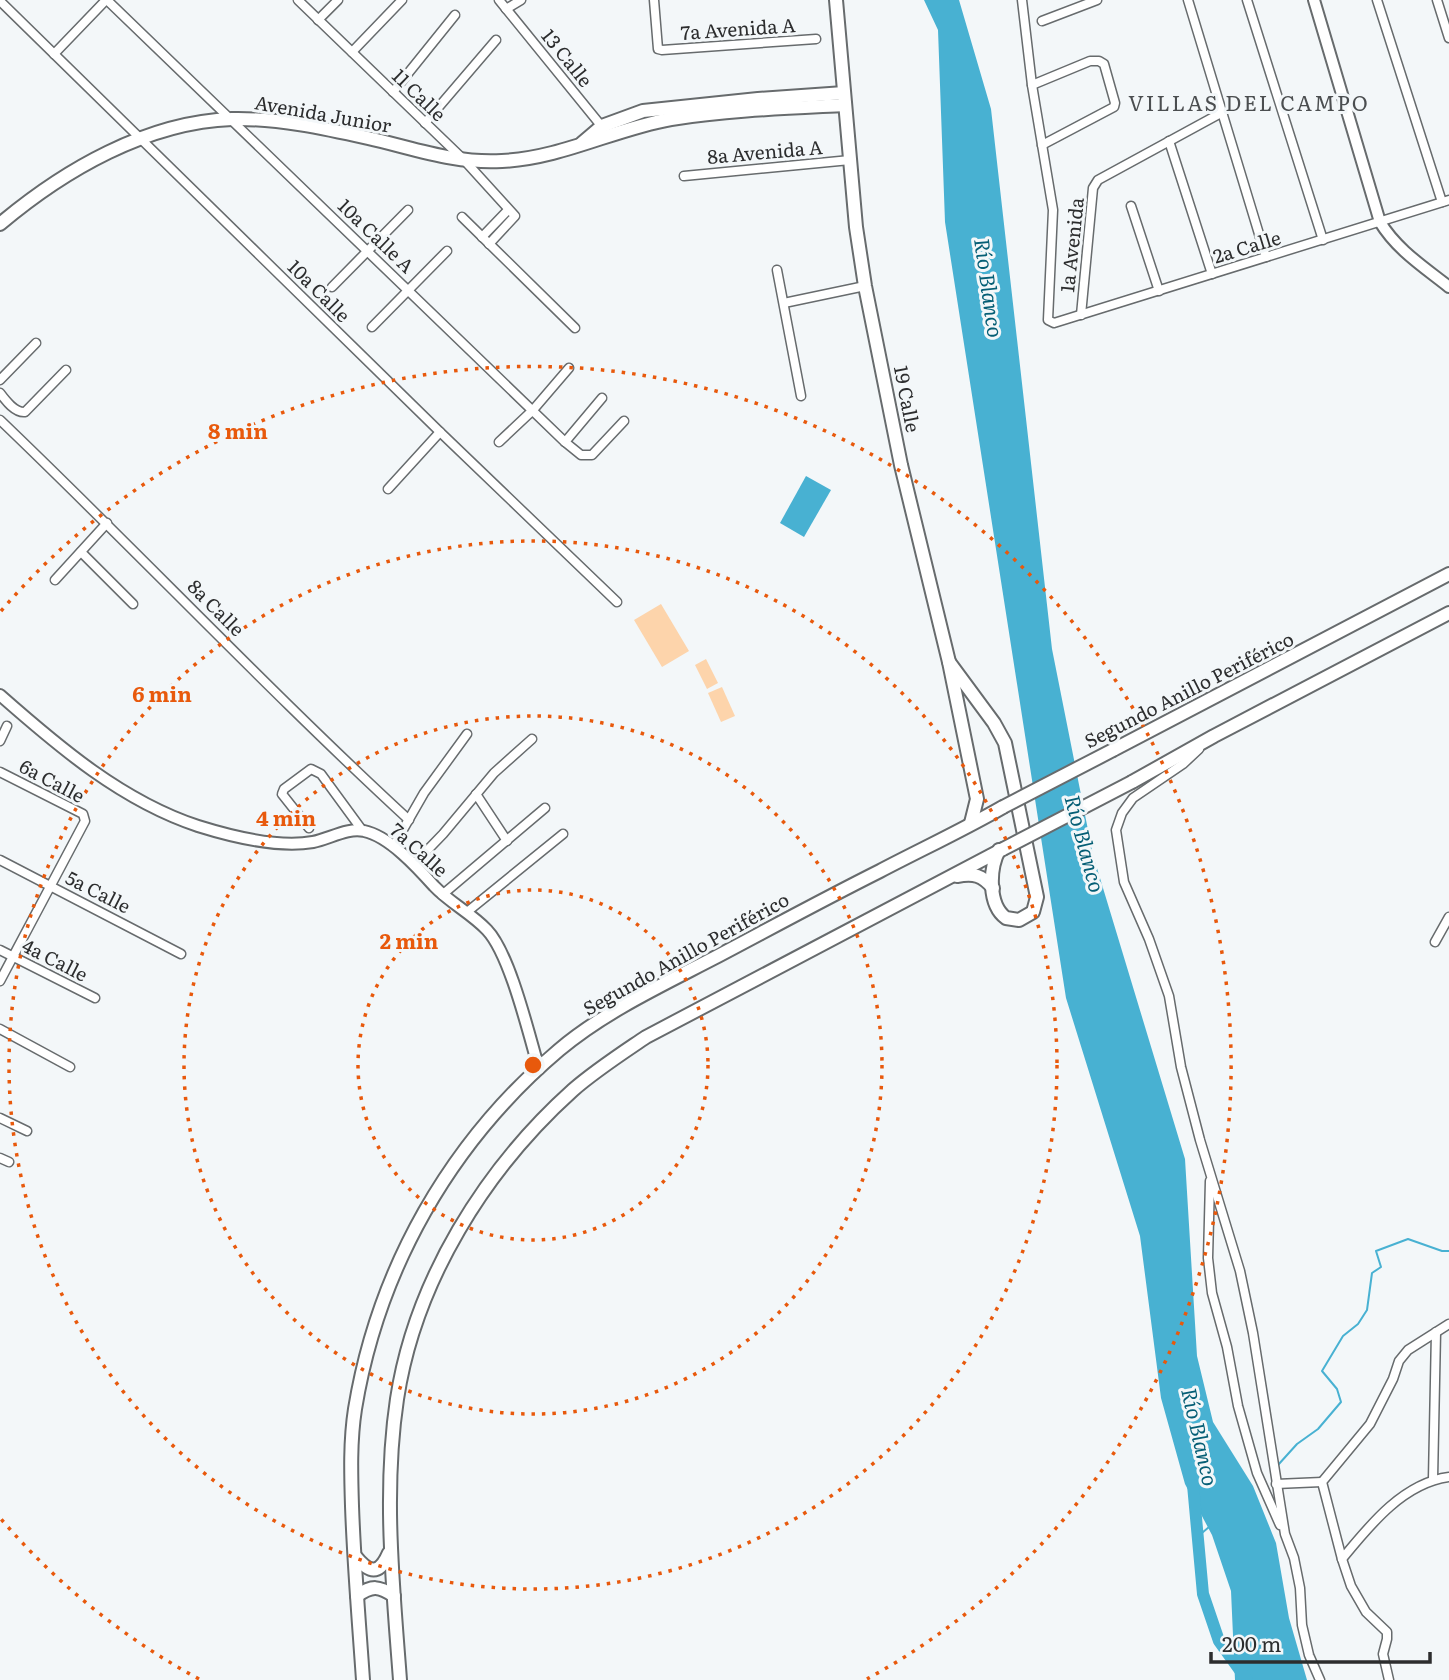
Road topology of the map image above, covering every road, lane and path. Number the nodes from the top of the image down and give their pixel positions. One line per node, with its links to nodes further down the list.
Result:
1 (107, 0): 25 (street); 30 (street, 10a Calle A)
2 (298, 0): 19 (street, 11 Calle)
3 (338, 0): 19 (street)
4 (402, 0): 24 (street)
5 (499, 0): 17 (street, 13 Calle)
6 (521, 0): 17 (street)
7 (654, 0): 22 (street, 7a Avenida A)
8 (836, 0): 28 (main road, 19 Calle)
9 (1022, 0): 26 (street)
10 (1097, 0): 20 (street)
11 (1188, 0): 29 (street)
12 (1247, 0): 45 (street)
13 (1314, 0): 43 (street)
14 (1377, 0): 39 (street)
15 (1437, 0): 21 (street)
16 (0, 1): 25 (street, 10a Calle)
17 (506, 9): 32 (street, 13 Calle)
18 (455, 15): 27 (street)
19 (318, 20): 24 (street, 11 Calle)
20 (1042, 21)
21 (1449, 38)
22 (816, 39)
23 (496, 40): 31 (street)
24 (352, 52): 27 (street, 11 Calle)
25 (54, 54): 33 (street, 10a Calle)
26 (1032, 85): 35 (street); 35 (street)
27 (393, 92): 31 (street, 11 Calle)
28 (844, 99): 32 (main road, Avenida Junior); 36 (main road, 19 Calle)
29 (1221, 113): 34 (street); 49 (street)
30 (232, 119): 33 (main road, Avenida Junior); 37 (main road, Avenida Junior); 47 (street, 10a Calle A)
31 (425, 123): 37 (street, 11 Calle)
32 (606, 132): 37 (main road, Avenida Junior)
33 (140, 138): 44 (main road, Avenida Junior); 71 (street, 10a Calle)
34 (1169, 141): 51 (street); 58 (street, 1a Avenida)
35 (1042, 145): 58 (street, 2a Calle)
36 (850, 160): 38 (street, 8a Avenida A); 52 (main road, 19 Calle)
37 (465, 161): 46 (street, 11 Calle)
38 (684, 176)
39 (1445, 201): 43 (street, 2a Calle)
40 (1131, 206): 55 (street)
41 (408, 210): 47 (street)
42 (462, 217): 46 (street)
43 (1380, 222): 45 (street, 2a Calle); 54 (street)
44 (0, 224)
45 (1323, 240): 49 (street, 2a Calle)
46 (486, 241): 60 (street)
47 (368, 250): 53 (street); 56 (street, 10a Calle A)
48 (447, 251): 56 (street)
49 (1266, 257): 51 (street, 2a Calle)
50 (777, 270): 57 (street)
51 (1212, 274): 55 (street, 2a Calle)
52 (865, 286): 57 (street); 82 (main road, 19 Calle)
53 (332, 287)
54 (1449, 287)
55 (1158, 288): 58 (street, 2a Calle)
56 (409, 290): 59 (street); 68 (street, 10a Calle A)
57 (784, 303): 66 (street)
58 (1081, 315)
59 (372, 327)
60 (575, 328)
61 (36, 343): 64 (street)
62 (569, 368): 68 (street)
63 (66, 370): 65 (street)
64 (0, 380)
65 (1, 396)
66 (801, 396)
67 (602, 398): 73 (street)
68 (533, 410): 72 (street); 73 (street, 10a Calle A)
69 (0, 420): 75 (street, 8a Calle)
70 (624, 421): 73 (street, 10a Calle A)
71 (440, 432): 74 (street); 79 (street, 10a Calle)
72 (499, 442)
73 (565, 442)
74 (388, 489)
75 (107, 523): 76 (street); 94 (street, 8a Calle)
76 (81, 552): 78 (street); 80 (street)
77 (1449, 574): 93 (main road, Segundo Anillo Periférico, bridge)
78 (55, 580)
79 (617, 602)
80 (133, 604)
81 (1449, 613): 86 (main road)
82 (949, 662): 91 (main road, 19 Calle); 106 (main road)
83 (0, 695): 97 (street, 7a Calle)
84 (8, 726): 88 (street)
85 (467, 734): 94 (street)
86 (1214, 736): 101 (main road, bridge); 121 (street)
87 (532, 739): 90 (street)
88 (0, 741)
89 (0, 772): 105 (street, 6a Calle)
90 (476, 794): 99 (street); 103 (street)
91 (977, 799): 93 (main road); 95 (main road, 19 Calle)
92 (545, 808): 99 (street)
93 (1000, 808): 95 (main road, Segundo Anillo Periférico)
94 (409, 820): 100 (street)
95 (971, 823): 118 (main road, Segundo Anillo Periférico)
96 (309, 828): 97 (street)
97 (362, 830): 100 (street, 7a Calle)
98 (563, 834): 108 (street)
99 (507, 841): 107 (street)
100 (393, 847): 103 (street, 7a Calle)
101 (1001, 850): 104 (main road); 106 (main road)
102 (0, 860): 105 (street, 5a Calle)
103 (417, 860): 107 (street, 7a Calle)
104 (948, 878): 106 (main road); 129 (main road)
105 (50, 886): 112 (street, 5a Calle); 113 (street)
106 (993, 888)
107 (446, 891): 108 (street, 7a Calle)
108 (470, 910): 118 (street, 7a Calle)
109 (1449, 917): 110 (street)
110 (1435, 942)
111 (0, 950): 113 (street, 4a Calle)
112 (181, 954)
113 (13, 957): 114 (street); 115 (street, 4a Calle)
114 (0, 981)
115 (95, 998)
116 (0, 1029): 117 (street)
117 (70, 1067)
118 (539, 1069): 130 (main road, Segundo Anillo Periférico)
119 (0, 1118): 120 (street)
120 (27, 1131)
121 (1210, 1172): 127 (street); 128 (street)
122 (1449, 1324): 123 (street)
123 (1436, 1332): 125 (street); 126 (street)
124 (1449, 1478): 125 (street)
125 (1433, 1479): 131 (street)
126 (1322, 1482): 127 (street); 131 (street)
127 (1276, 1484): 128 (street)
128 (1285, 1534): 136 (street)
129 (390, 1551): 130 (main road); 133 (main road)
130 (355, 1556): 132 (main road, Segundo Anillo Periférico)
131 (1342, 1559): 137 (street)
132 (357, 1596): 133 (main road); 134 (main road, Segundo Anillo Periférico)
133 (394, 1596): 135 (main road)
134 (363, 1680)
135 (400, 1680)
136 (1320, 1680)
137 (1389, 1680)

